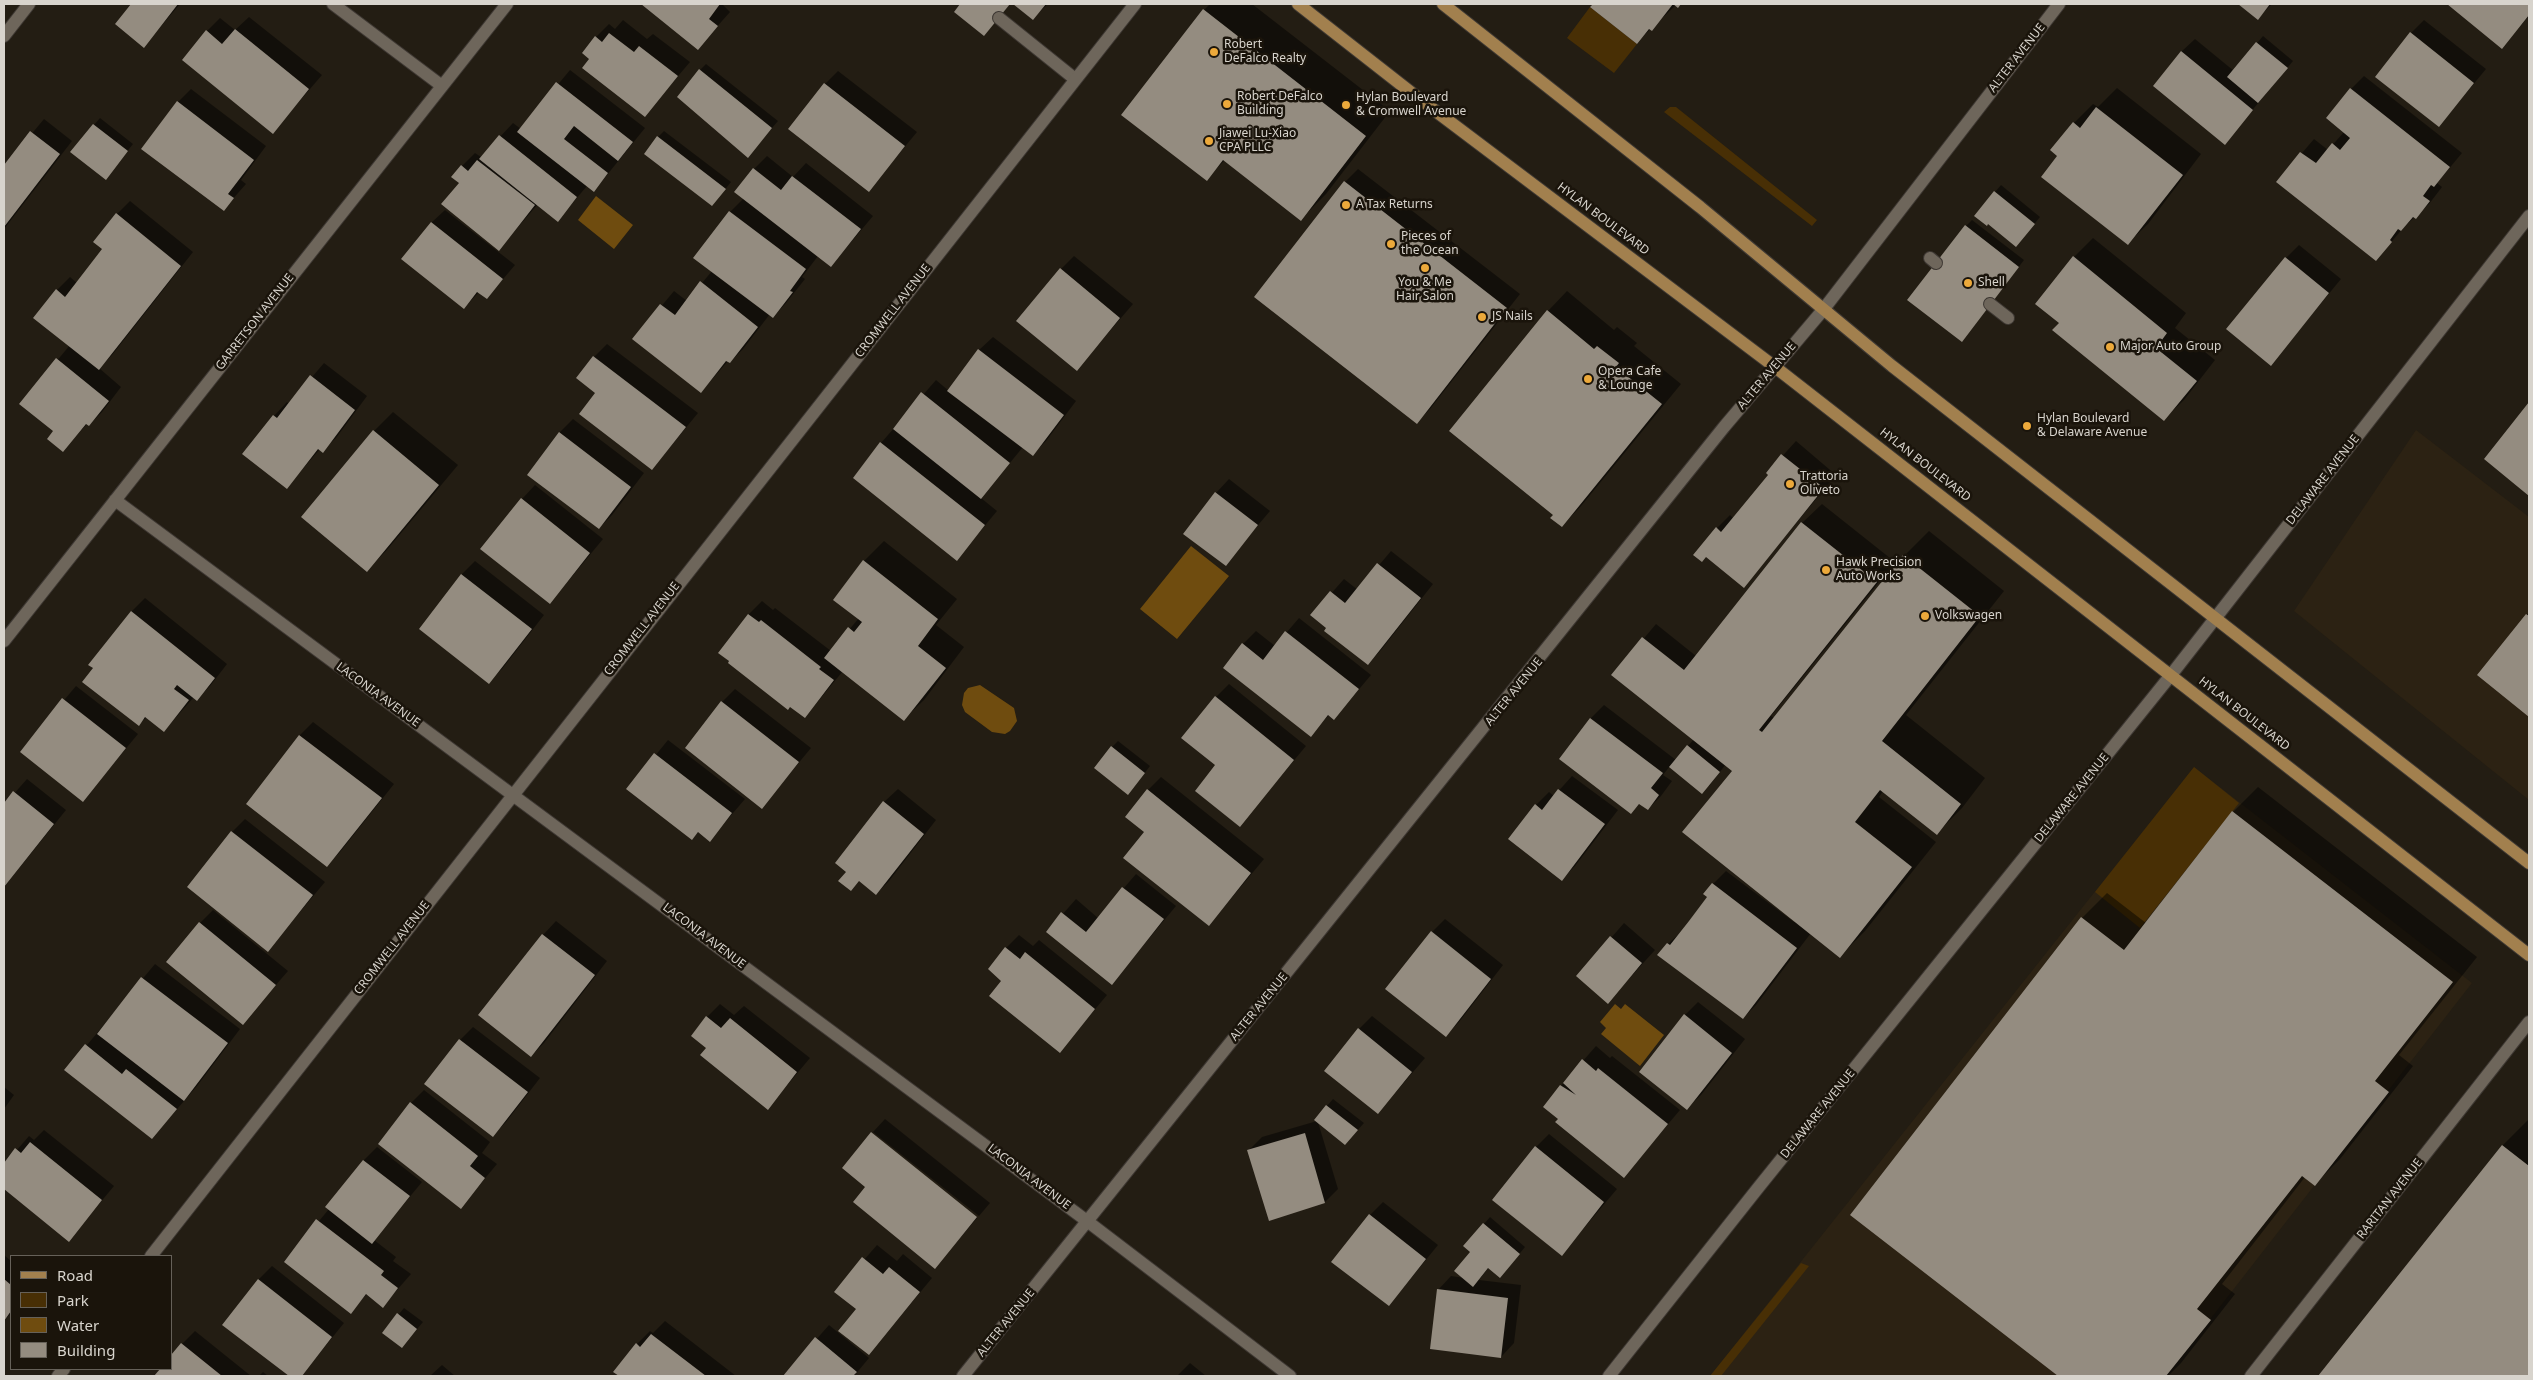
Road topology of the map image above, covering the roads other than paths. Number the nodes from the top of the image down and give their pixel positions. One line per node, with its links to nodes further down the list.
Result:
1 (29, 4): 9 (street)
2 (333, 4): 11 (street)
3 (506, 4): 11 (street, GARRETSON AVENUE)
4 (1135, 4): 10 (street, CROMWELL AVENUE)
5 (1298, 4): 16 (main road, HYLAN BOULEVARD)
6 (1443, 4): 14 (main road)
7 (2059, 4): 14 (street, ALTER AVENUE)
8 (999, 18): 10 (street)
9 (4, 36)
10 (1075, 79): 21 (street, CROMWELL AVENUE)
11 (442, 86): 17 (street, GARRETSON AVENUE)
12 (2529, 216): 18 (street, DELAWARE AVENUE)
13 (1990, 304): 15 (street)
14 (1823, 310): 16 (street, ALTER AVENUE); 18 (main road)
15 (2008, 318)
16 (1775, 367): 20 (main road, HYLAN BOULEVARD); 25 (street, ALTER AVENUE)
17 (114, 500): 19 (street, GARRETSON AVENUE); 21 (street, LACONIA AVENUE)
18 (2215, 618): 20 (street, DELAWARE AVENUE); 22 (main road)
19 (4, 640)
20 (2171, 675): 23 (main road, HYLAN BOULEVARD); 29 (street, DELAWARE AVENUE)
21 (512, 794): 25 (street, LACONIA AVENUE); 26 (street, CROMWELL AVENUE)
22 (2529, 864)
23 (2529, 955)
24 (2529, 1022): 30 (street, RARITAN AVENUE)
25 (1087, 1221): 27 (street, ALTER AVENUE); 28 (street, LACONIA AVENUE)
26 (153, 1255)
27 (963, 1376)
28 (1290, 1376)
29 (1609, 1376)
30 (2251, 1376)

